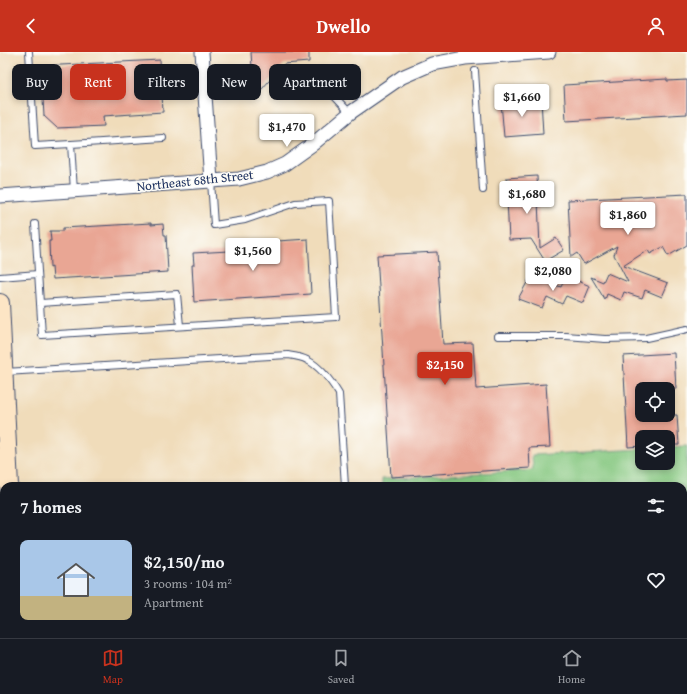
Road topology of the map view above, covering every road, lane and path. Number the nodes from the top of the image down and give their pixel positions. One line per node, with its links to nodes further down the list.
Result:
1 (29, 52): 8 (lane)
2 (202, 52): 9 (street)
3 (549, 52): 6 (street, Northeast 68th Street)
4 (475, 70): 10 (lane)
5 (338, 100): 6 (lane)
6 (350, 112): 9 (street, Northeast 68th Street)
7 (163, 138): 8 (lane)
8 (71, 144): 11 (lane)
9 (211, 181): 11 (street, Northeast 68th Street); 18 (lane)
10 (483, 190)
11 (74, 191): 12 (street, Northeast 68th Street)
12 (0, 196)
13 (35, 224): 14 (lane)
14 (38, 274): 15 (lane); 17 (lane)
15 (0, 277)
16 (0, 303): 21 (street)
17 (40, 303): 18 (lane); 18 (lane)
18 (180, 326)
19 (687, 329): 20 (lane)
20 (498, 336)
21 (3, 372): 22 (street); 24 (lane)
22 (2, 400): 23 (street)
23 (9, 482)
24 (344, 482)

